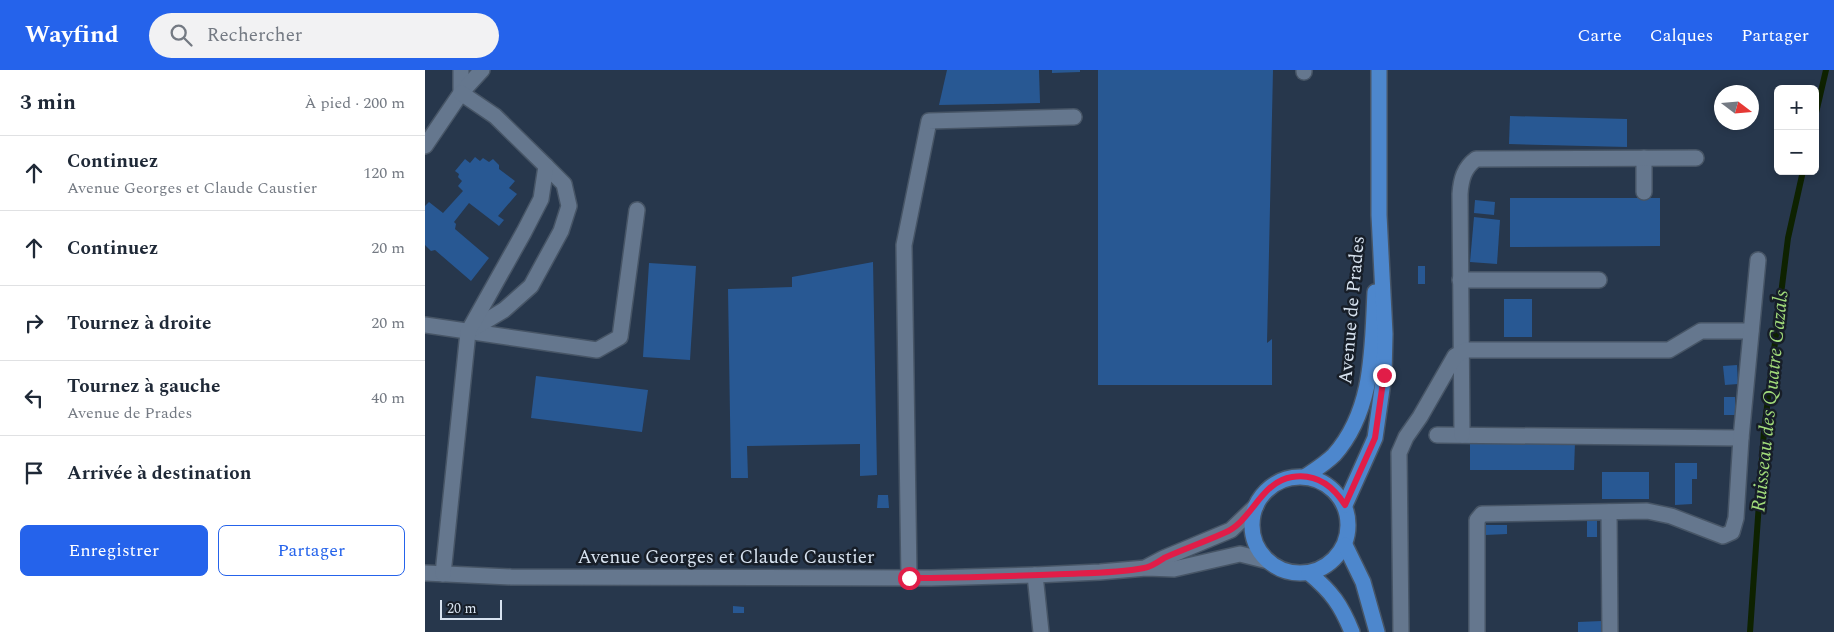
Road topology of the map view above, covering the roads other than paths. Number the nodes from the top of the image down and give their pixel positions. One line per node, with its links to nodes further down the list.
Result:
1 (461, 70): 5 (street)
2 (468, 70): 5 (street)
3 (482, 70): 5 (street)
4 (1379, 70): 13 (main road, Avenue de Prades)
5 (461, 93): 7 (street); 10 (street)
6 (1074, 117): 35 (street)
7 (425, 146)
8 (1644, 158): 9 (street); 11 (street); 15 (street)
9 (1696, 158)
10 (545, 166): 19 (street); 19 (street)
11 (1644, 192)
12 (637, 210): 19 (street)
13 (1379, 215): 24 (main road, Avenue de Prades); 25 (main road, Avenue de Prades)
14 (1758, 260): 18 (street)
15 (1460, 280): 16 (street); 20 (street)
16 (1599, 280)
17 (425, 325): 19 (street)
18 (1751, 331): 20 (street); 23 (street)
19 (468, 332): 33 (street)
20 (1461, 353): 22 (street); 39 (street)
21 (1437, 435): 22 (street)
22 (1462, 435): 23 (street)
23 (1741, 438): 27 (street)
24 (1306, 476): 25 (main road); 26 (main road)
25 (1345, 505): 28 (main road)
26 (1255, 506): 29 (main road); 30 (street, Avenue Georges et Claude Caustier)
27 (1609, 512): 40 (street); 41 (street)
28 (1345, 545): 32 (main road); 38 (main road)
29 (1268, 561): 30 (street, Avenue Georges et Claude Caustier); 32 (main road)
30 (1146, 568): 34 (street, Avenue Georges et Claude Caustier)
31 (425, 572): 33 (street, Avenue Georges et Claude Caustier)
32 (1309, 573): 37 (main road)
33 (443, 574): 35 (street, Avenue Georges et Claude Caustier)
34 (1035, 575): 35 (street, Avenue Georges et Claude Caustier); 36 (street)
35 (909, 578)
36 (1041, 632)
37 (1352, 632)
38 (1377, 632)
39 (1401, 632)
40 (1477, 632)
41 (1609, 632)

